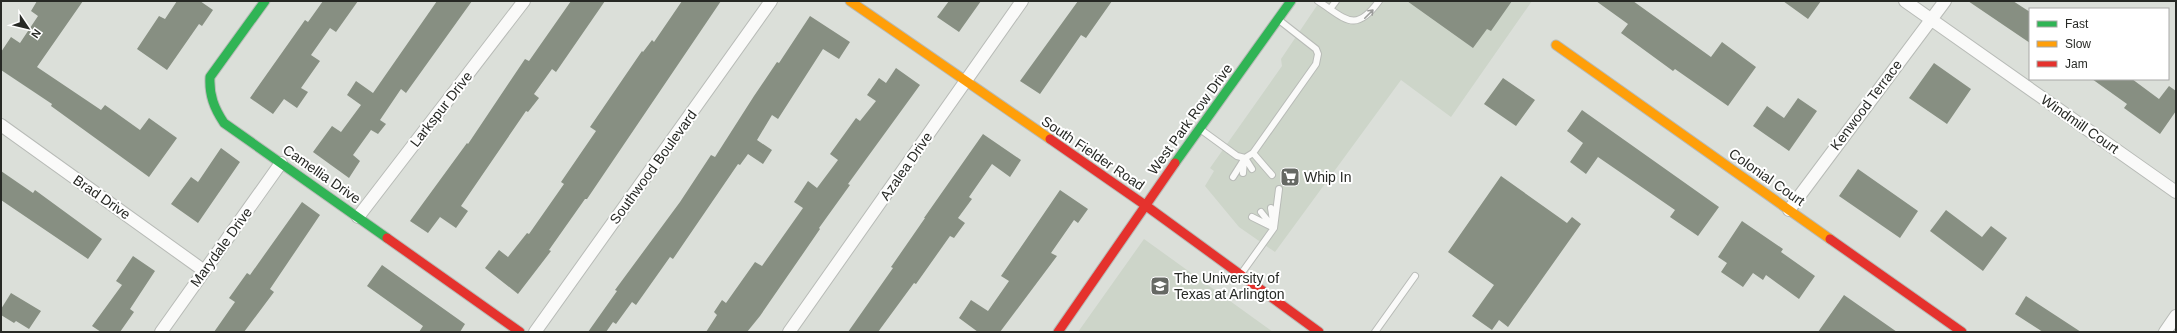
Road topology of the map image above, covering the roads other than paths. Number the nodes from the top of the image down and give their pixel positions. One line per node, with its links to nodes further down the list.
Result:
1 (265, 1): 21 (street, Camellia Drive)
2 (524, 1): 32 (street, Larkspur Drive)
3 (771, 1): 41 (street, Southwood Boulevard)
4 (850, 1): 16 (street, South Fielder Road)
5 (1022, 1): 16 (street, Azalea Drive)
6 (1291, 1): 13 (street, West Park Row Drive)
7 (1318, 1): 12 (lane)
8 (1336, 1): 12 (lane)
9 (1379, 1): 12 (lane, one-way to 9)
10 (1905, 1): 14 (street, Windmill Court)
11 (1944, 1): 14 (street, Kenwood Terrace)
12 (1330, 9)
13 (1278, 19): 18 (street, West Park Row Drive); 19 (lane)
14 (1931, 19): 27 (street, Windmill Court); 30 (street, Kenwood Terrace)
15 (1556, 45): 30 (street, Colonial Court)
16 (965, 82): 28 (street, South Fielder Road); 42 (street, Azalea Drive)
17 (1, 125): 35 (street, Brad Drive)
18 (1200, 128): 20 (lane); 28 (street, West Park Row Drive)
19 (1253, 153): 20 (lane); 24 (lane)
20 (1245, 158): 22 (lane); 23 (lane); 25 (lane)
21 (281, 163): 32 (street, Camellia Drive); 35 (street, Marydale Drive)
22 (1252, 169)
23 (1243, 173)
24 (1272, 175)
25 (1233, 177)
26 (1279, 189): 34 (lane)
27 (2176, 192)
28 (1145, 205): 36 (street, South Fielder Road); 43 (street, West Park Row Drive)
29 (1271, 208): 34 (lane)
30 (1789, 210): 46 (street, Colonial Court)
31 (1261, 212): 34 (lane)
32 (358, 217): 40 (street, Camellia Drive)
33 (1252, 217): 34 (lane)
34 (1274, 228): 36 (lane)
35 (203, 270): 39 (street, Marydale Drive)
36 (1240, 275): 44 (street, South Fielder Road)
37 (1414, 276): 45 (lane)
38 (2176, 316): 47 (street)
39 (161, 332)
40 (520, 332)
41 (535, 332)
42 (789, 332)
43 (1058, 332)
44 (1319, 332)
45 (1374, 332)
46 (1962, 332)
47 (2165, 332)

